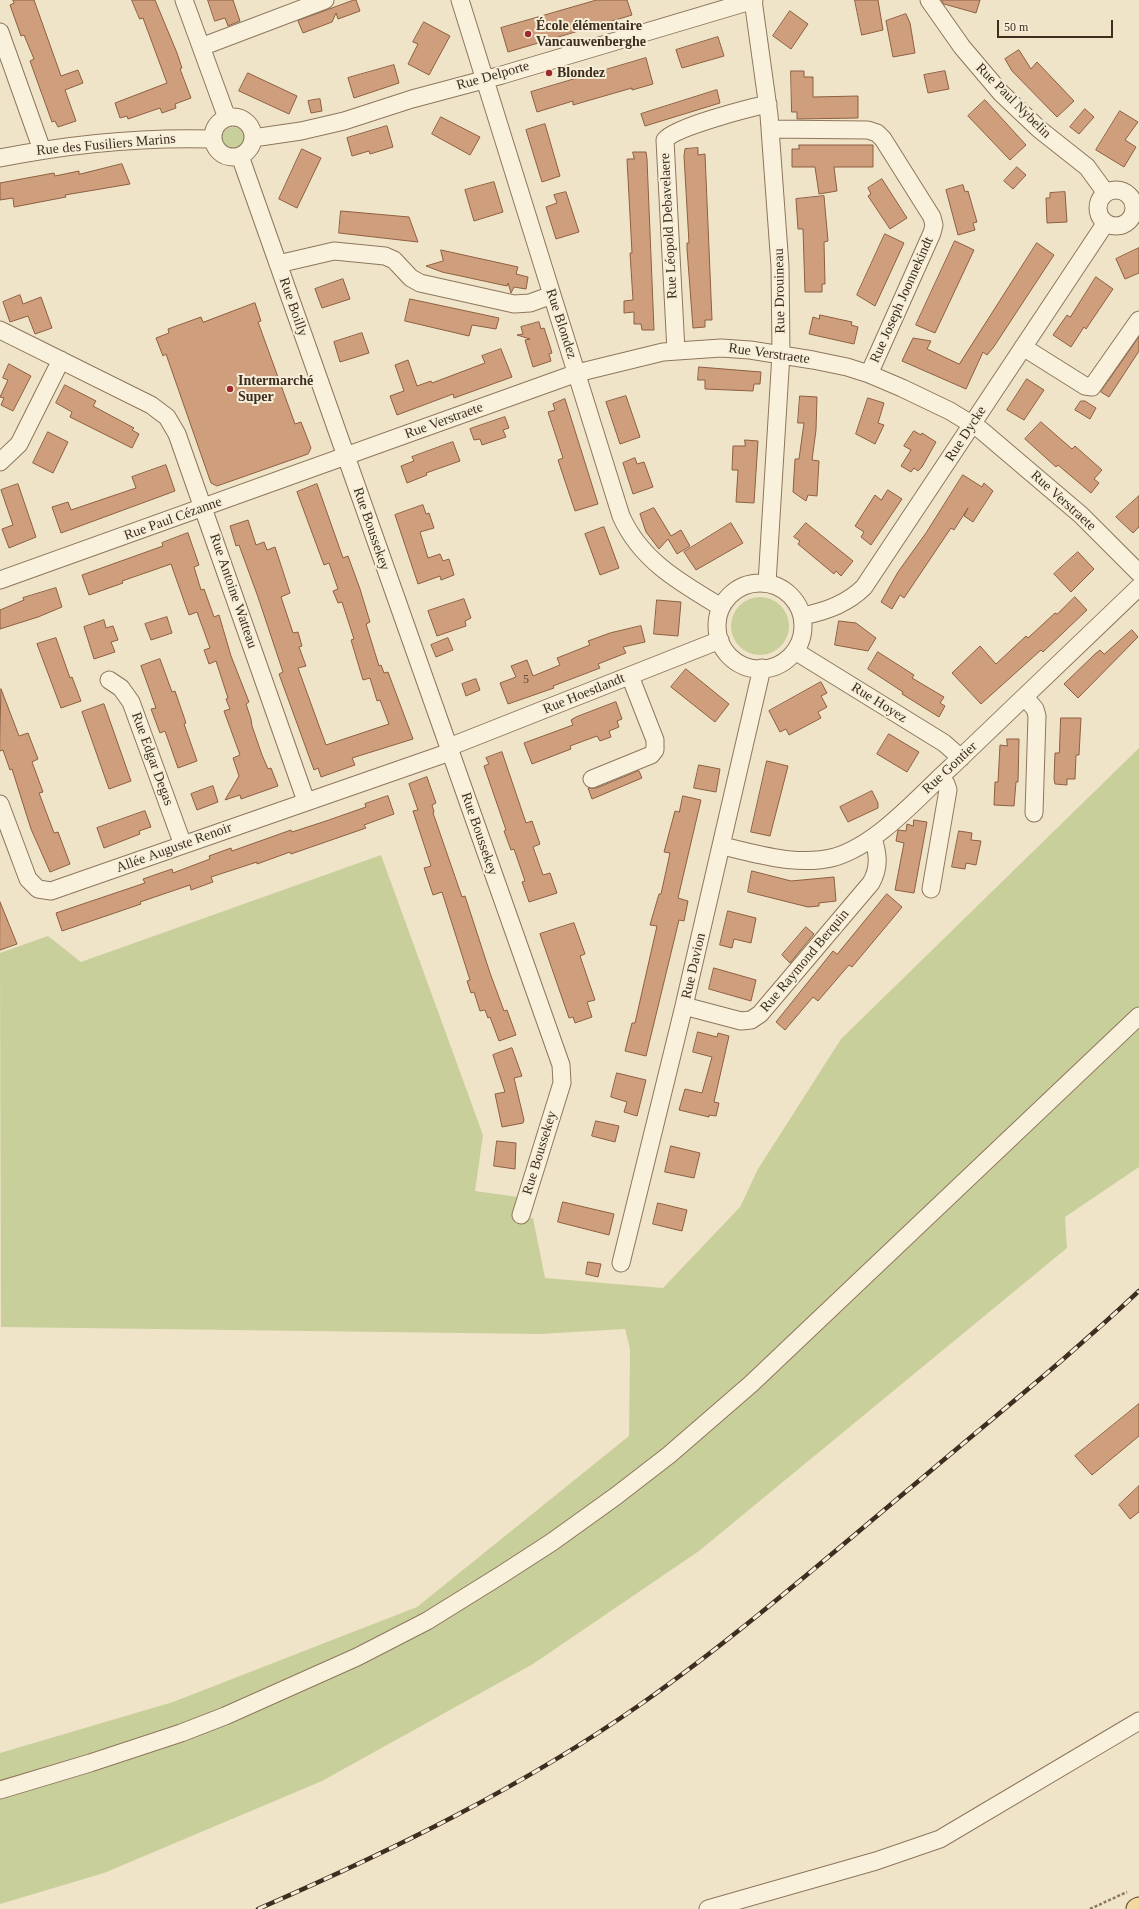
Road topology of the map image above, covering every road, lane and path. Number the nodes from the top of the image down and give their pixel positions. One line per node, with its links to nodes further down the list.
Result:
1 (184, 0): 7 (street)
2 (325, 0): 7 (street)
3 (460, 0): 8 (street, Rue Blondez)
4 (753, 0): 8 (street, Rue Delporte); 9 (street, Rue Drouineau)
5 (929, 0): 17 (street, Rue Paul Nybelin)
6 (0, 32): 14 (street)
7 (201, 47): 10 (street)
8 (485, 79): 12 (street, Rue Delporte); 21 (street, Rue Blondez)
9 (768, 104): 11 (street, Rue Drouineau); 25 (street, Rue Léopold Debavelaere)
10 (227, 118): 12 (street); 13 (street)
11 (771, 129): 26 (street, Rue Drouineau); 29 (street, Rue Joseph Joonnekindt)
12 (253, 138): 15 (street)
13 (212, 139): 14 (street, Rue des Fusiliers Marins); 15 (street)
14 (42, 150): 16 (street, Rue des Fusiliers Marins)
15 (240, 156): 20 (street, Rue Boilly)
16 (0, 158)
17 (1106, 193): 18 (street); 19 (street)
18 (1136, 208): 19 (street)
19 (1105, 224): 24 (street, Rue Dycke)
20 (278, 264): 21 (street); 31 (street, Rue Boilly)
21 (552, 295): 28 (street, Rue Blondez)
22 (1139, 320): 24 (street)
23 (0, 330): 27 (street, Rue Antoine Watteau)
24 (1023, 347): 30 (street, Rue Dycke)
25 (676, 351): 26 (street, Rue Verstraete); 28 (street, Rue Verstraete)
26 (781, 354): 29 (street, Rue Verstraete); 36 (street, Rue Drouineau)
27 (61, 360): 32 (street); 33 (street, Rue Antoine Watteau)
28 (577, 373): 31 (street, Rue Verstraete); 38 (street, Rue Blondez)
29 (869, 374): 30 (street, Rue Verstraete)
30 (973, 424): 34 (street, Rue Verstraete); 39 (street, Rue Dycke)
31 (346, 457): 33 (street, Rue Paul Cézanne); 46 (street, Rue Boussekey)
32 (0, 462)
33 (204, 507): 35 (street, Rue Paul Cézanne); 50 (street, Rue Antoine Watteau)
34 (1139, 573)
35 (0, 580)
36 (767, 583): 38 (street); 39 (street)
37 (1139, 587): 45 (street, Rue Gontier)
38 (721, 607): 40 (street)
39 (802, 616): 41 (street)
40 (720, 640): 42 (street); 43 (street, Rue Hoestlandt)
41 (795, 651): 42 (street); 47 (street, Rue Hoyez)
42 (762, 668): 55 (street, Rue Davion)
43 (630, 676): 46 (street, Rue Hoestlandt); 49 (street)
44 (109, 680): 54 (street, Rue Edgar Degas)
45 (1025, 697): 47 (street, Rue Gontier); 52 (street)
46 (449, 750): 50 (street); 59 (street, Rue Boussekey)
47 (960, 758): 48 (street, Rue Gontier)
48 (940, 777): 53 (street, Rue Gontier); 56 (street)
49 (592, 779)
50 (306, 801): 54 (street, Allée Auguste Renoir)
51 (0, 804): 54 (street, Allée Auguste Renoir)
52 (1034, 813)
53 (873, 838): 55 (street, Rue Gontier); 57 (street, Rue Raymond Berquin)
54 (183, 845)
55 (722, 846): 57 (street, Rue Davion)
56 (931, 889)
57 (684, 1006): 60 (street, Rue Davion)
58 (1139, 1016): 62 (street)
59 (521, 1215)
60 (621, 1263)
61 (1139, 1721): 64 (street)
62 (0, 1790)
63 (1136, 1903): 65 (path)
64 (708, 1909)
65 (1090, 1909)

